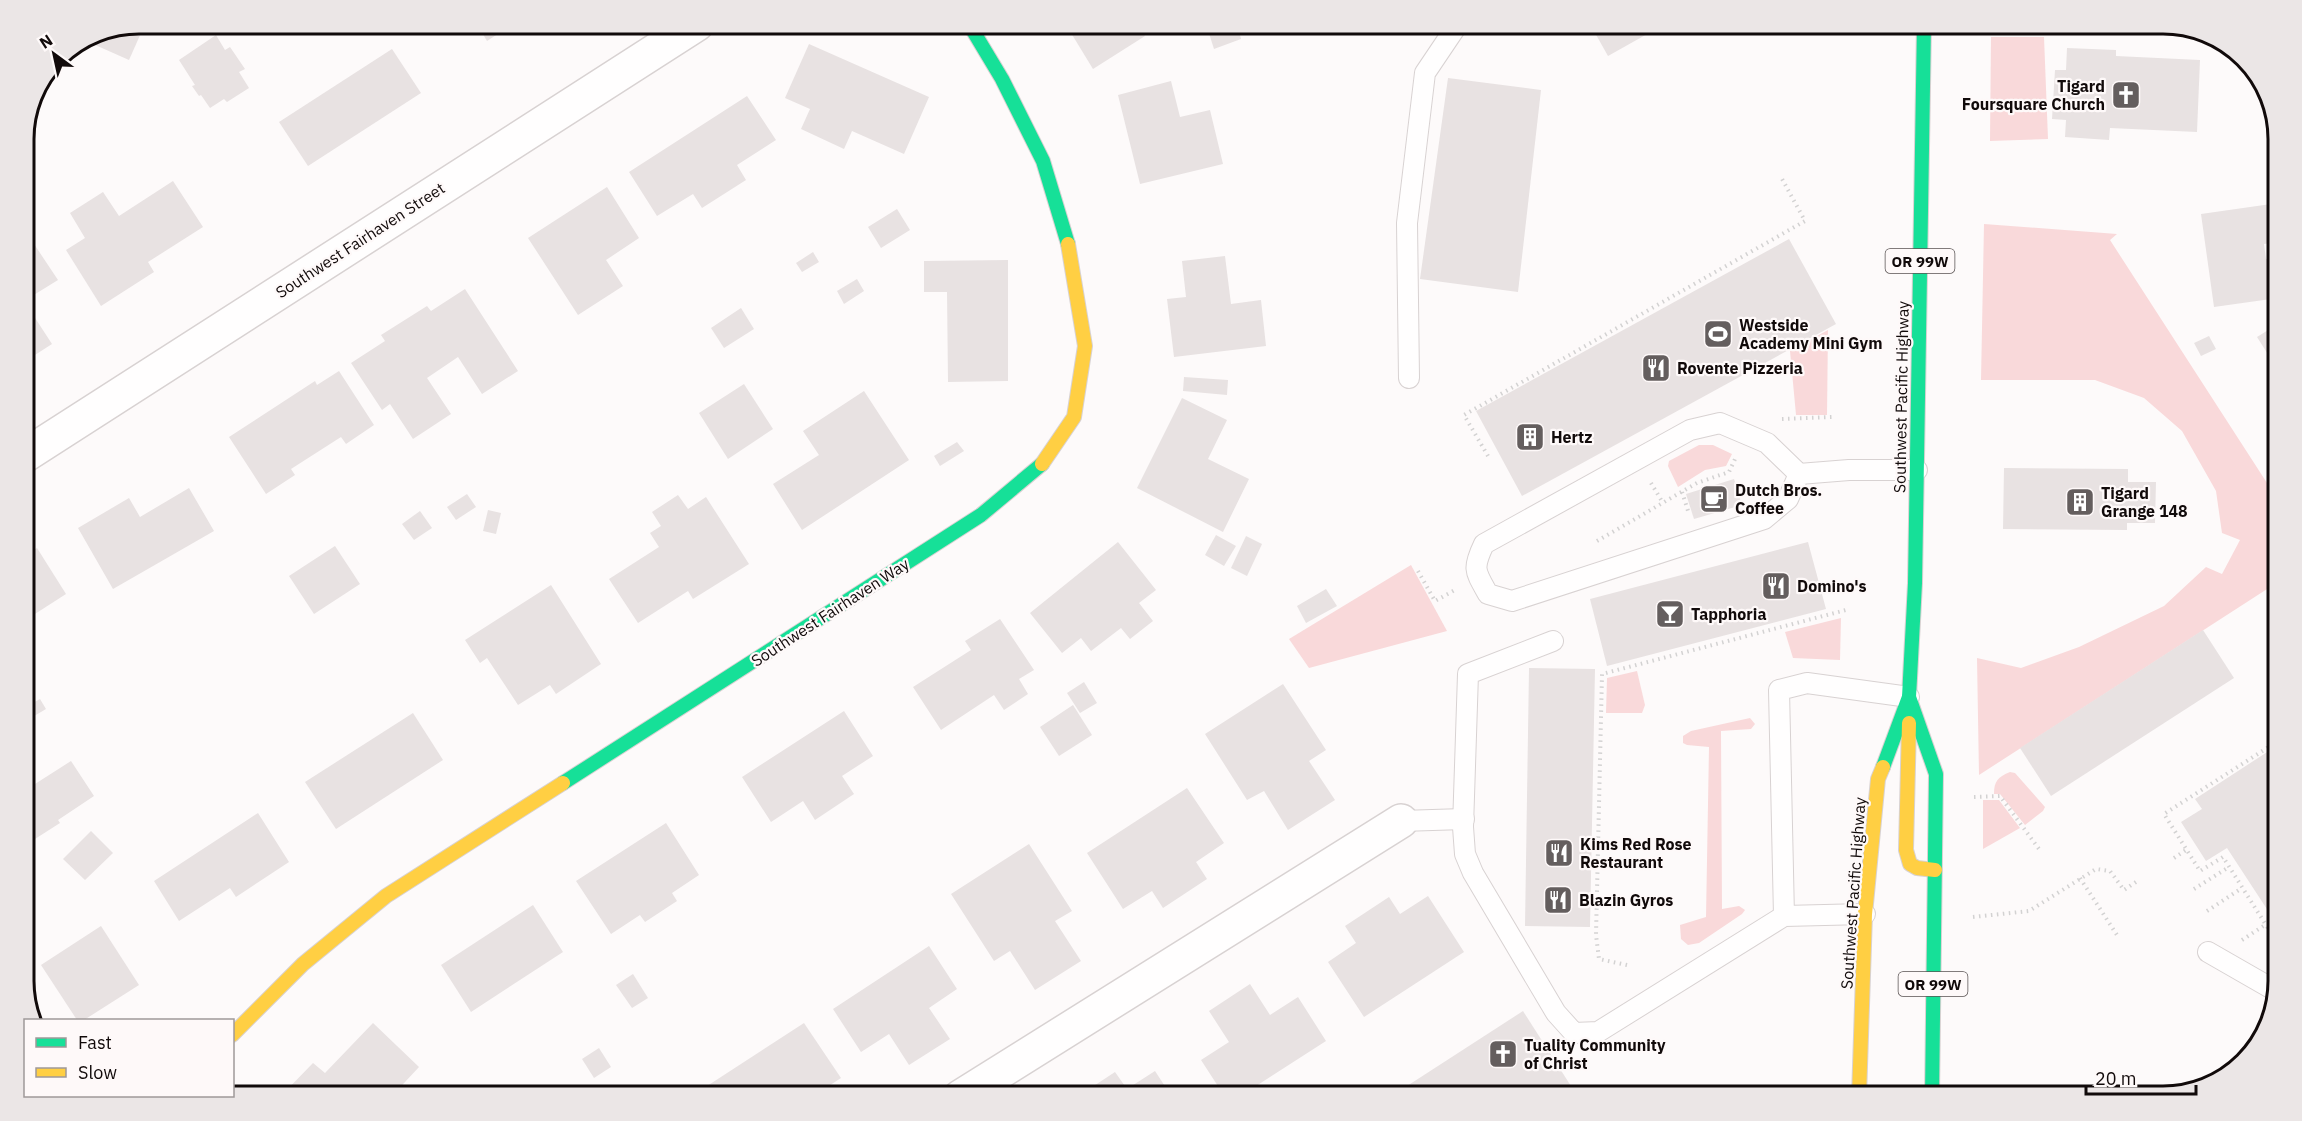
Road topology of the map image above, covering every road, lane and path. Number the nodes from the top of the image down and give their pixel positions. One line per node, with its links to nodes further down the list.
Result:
1 (1451, 34): 6 (lane)
2 (1924, 34): 12 (main road, Southwest Pacific Highway / OR 99W)
3 (680, 35): 9 (street, Southwest Fairhaven Street)
4 (975, 35): 46 (main road, Southwest Fairhaven Way)
5 (1781, 177): 10 (path)
6 (1409, 378)
7 (1833, 417): 8 (path)
8 (1774, 419)
9 (35, 449)
10 (1488, 456)
11 (1737, 456): 14 (path)
12 (1917, 470): 13 (lane); 21 (main road, Southwest Pacific Highway / OR 99W)
13 (1799, 474): 13 (lane)
14 (1682, 492): 15 (path); 16 (path)
15 (1690, 519)
16 (1594, 543)
17 (1418, 571): 18 (path)
18 (1455, 589)
19 (1846, 610): 44 (path)
20 (1553, 641): 24 (lane)
21 (1909, 698): 30 (main road, Southwest Pacific Highway / OR 99W); 30 (main road); 36 (main road, Southwest Pacific Highway / OR 99W); 37 (lane)
22 (2268, 748): 27 (path)
23 (1974, 797): 26 (path)
24 (1464, 819): 25 (lane); 37 (lane)
25 (1401, 821): 47 (street)
26 (2039, 849)
27 (2187, 850): 28 (path); 29 (path)
28 (2174, 858)
29 (2229, 867): 33 (path); 34 (path)
30 (1935, 870): 49 (main road, Southwest Pacific Highway / OR 99W)
31 (2080, 878): 32 (path); 38 (path); 41 (path)
32 (2136, 882)
33 (2242, 888): 35 (path); 39 (path)
34 (2194, 889)
35 (2207, 911)
36 (1865, 914): 37 (lane); 48 (main road, Southwest Pacific Highway / OR 99W)
37 (1784, 916)
38 (1973, 917)
39 (2265, 925): 40 (path); 42 (path)
40 (2268, 929)
41 (2117, 935)
42 (2240, 941)
43 (2208, 952): 45 (lane)
44 (1628, 966)
45 (2268, 986)
46 (234, 1033)
47 (978, 1086)
48 (1859, 1086)
49 (1932, 1086)

